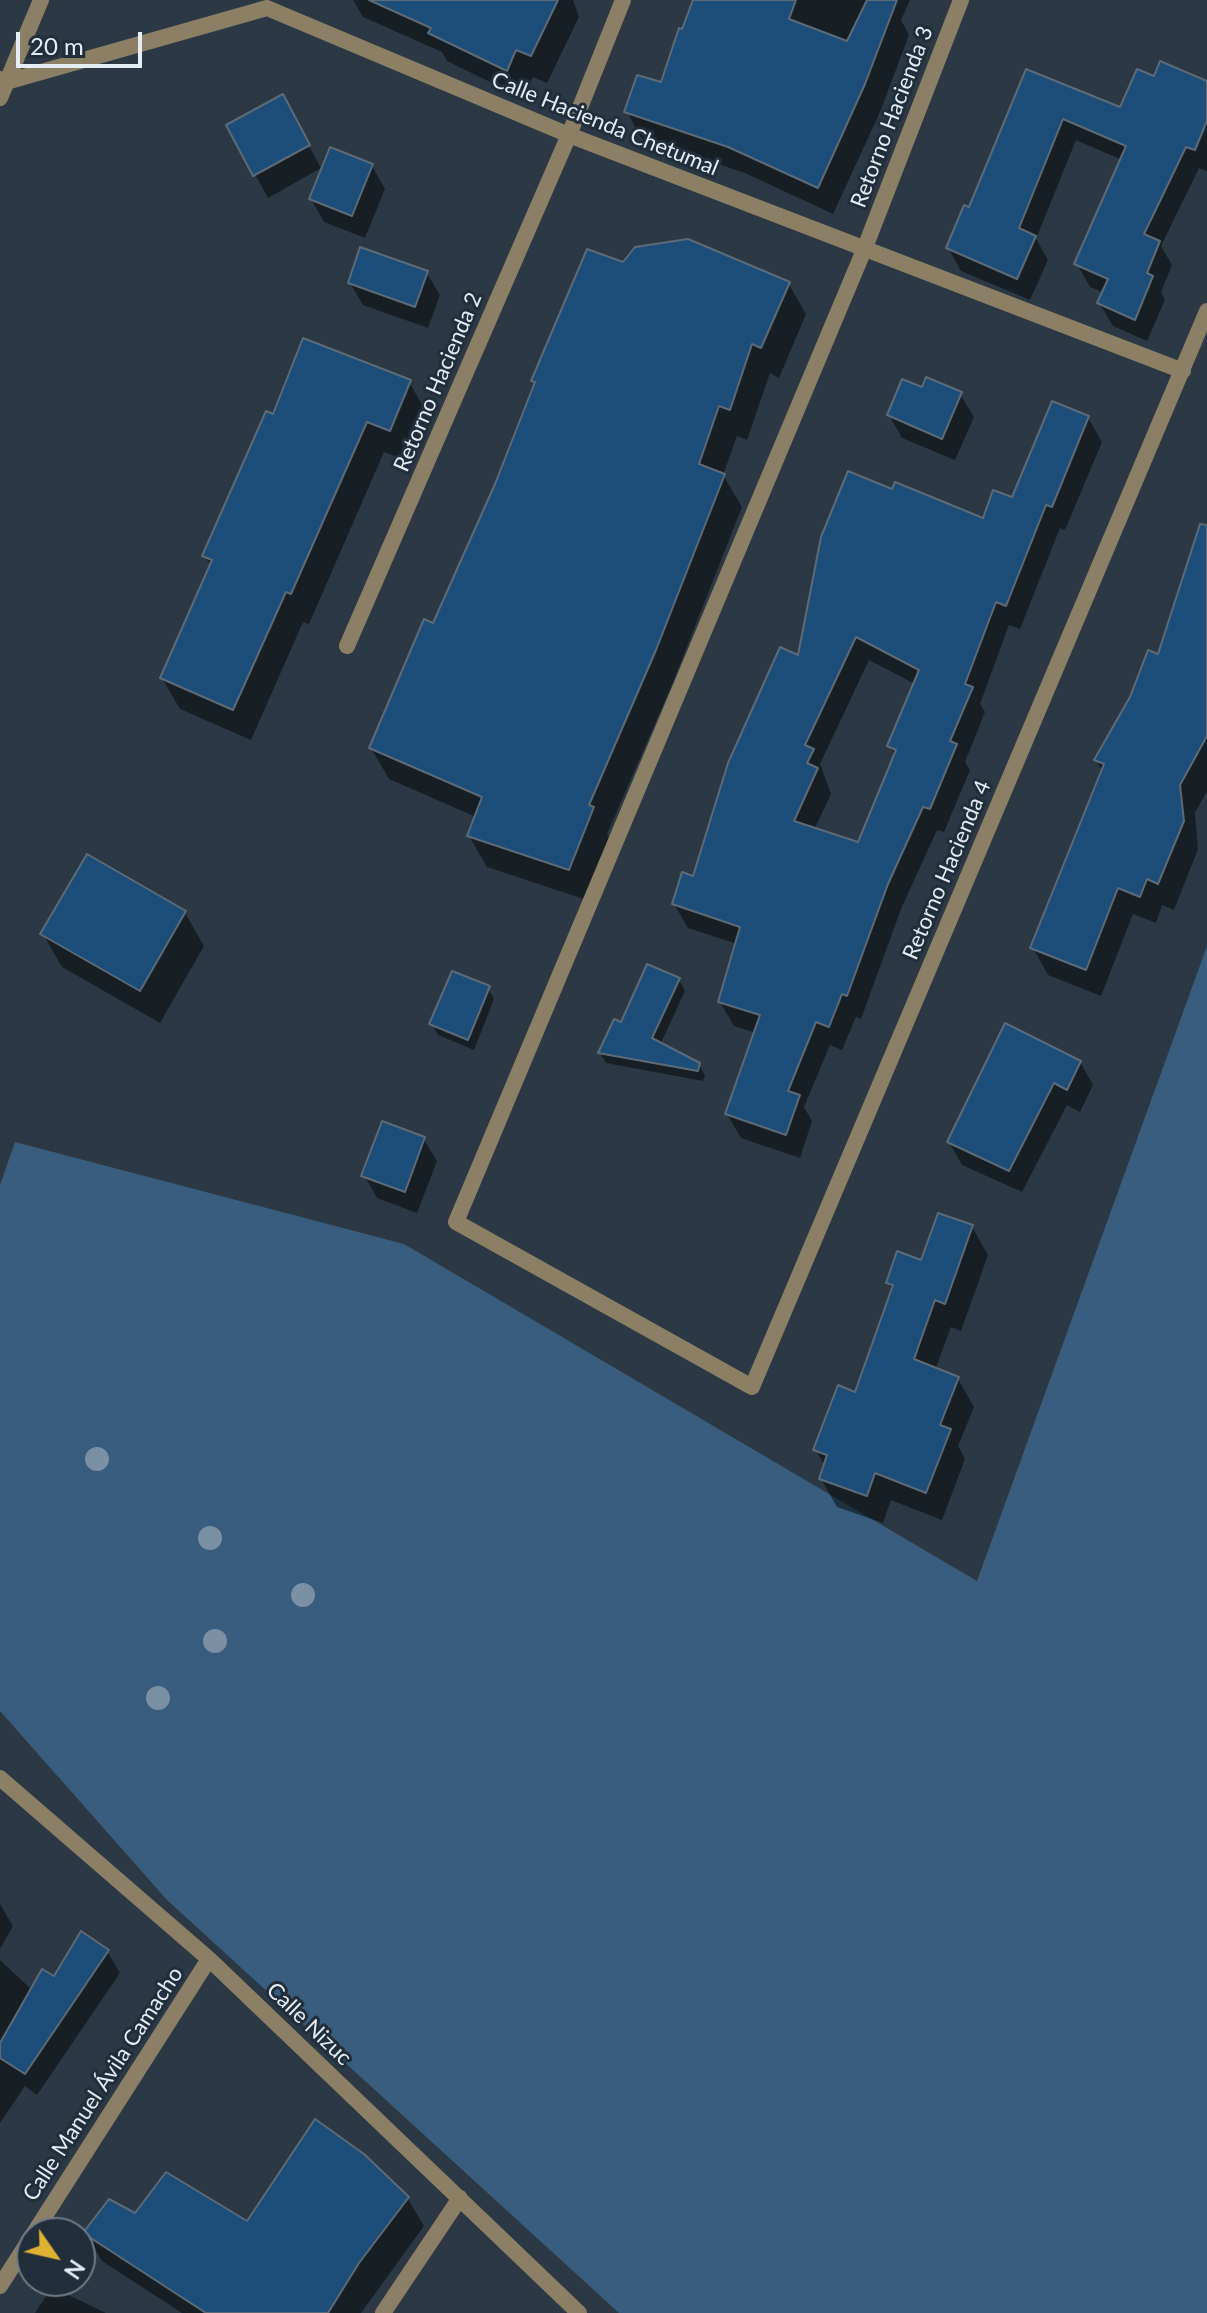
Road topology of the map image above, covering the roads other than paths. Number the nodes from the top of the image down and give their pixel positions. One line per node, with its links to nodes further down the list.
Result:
1 (41, 0): 5 (street)
2 (623, 0): 6 (street, Retorno Hacienda 2)
3 (961, 0): 7 (street, Retorno Hacienda 3)
4 (268, 4): 5 (street, Calle Hacienda Chetumal); 6 (street, Calle Hacienda Chetumal)
5 (2, 86)
6 (569, 135): 7 (street, Calle Hacienda Chetumal); 10 (street, Retorno Hacienda 2)
7 (864, 250): 9 (street, Calle Hacienda Chetumal); 9 (street, Retorno Hacienda 4)
8 (1207, 311): 9 (street)
9 (1183, 371)
10 (347, 646)
11 (0, 1778): 12 (street, Calle Nizuc)
12 (209, 1959): 13 (street, Calle Nizuc); 14 (street, Calle Manuel Ávila Camacho)
13 (460, 2198): 17 (street); 18 (street, Calle Nizuc)
14 (44, 2217)
15 (16, 2261): 16 (street, Calle Manuel Ávila Camacho)
16 (0, 2286)
17 (383, 2313)
18 (579, 2313)

